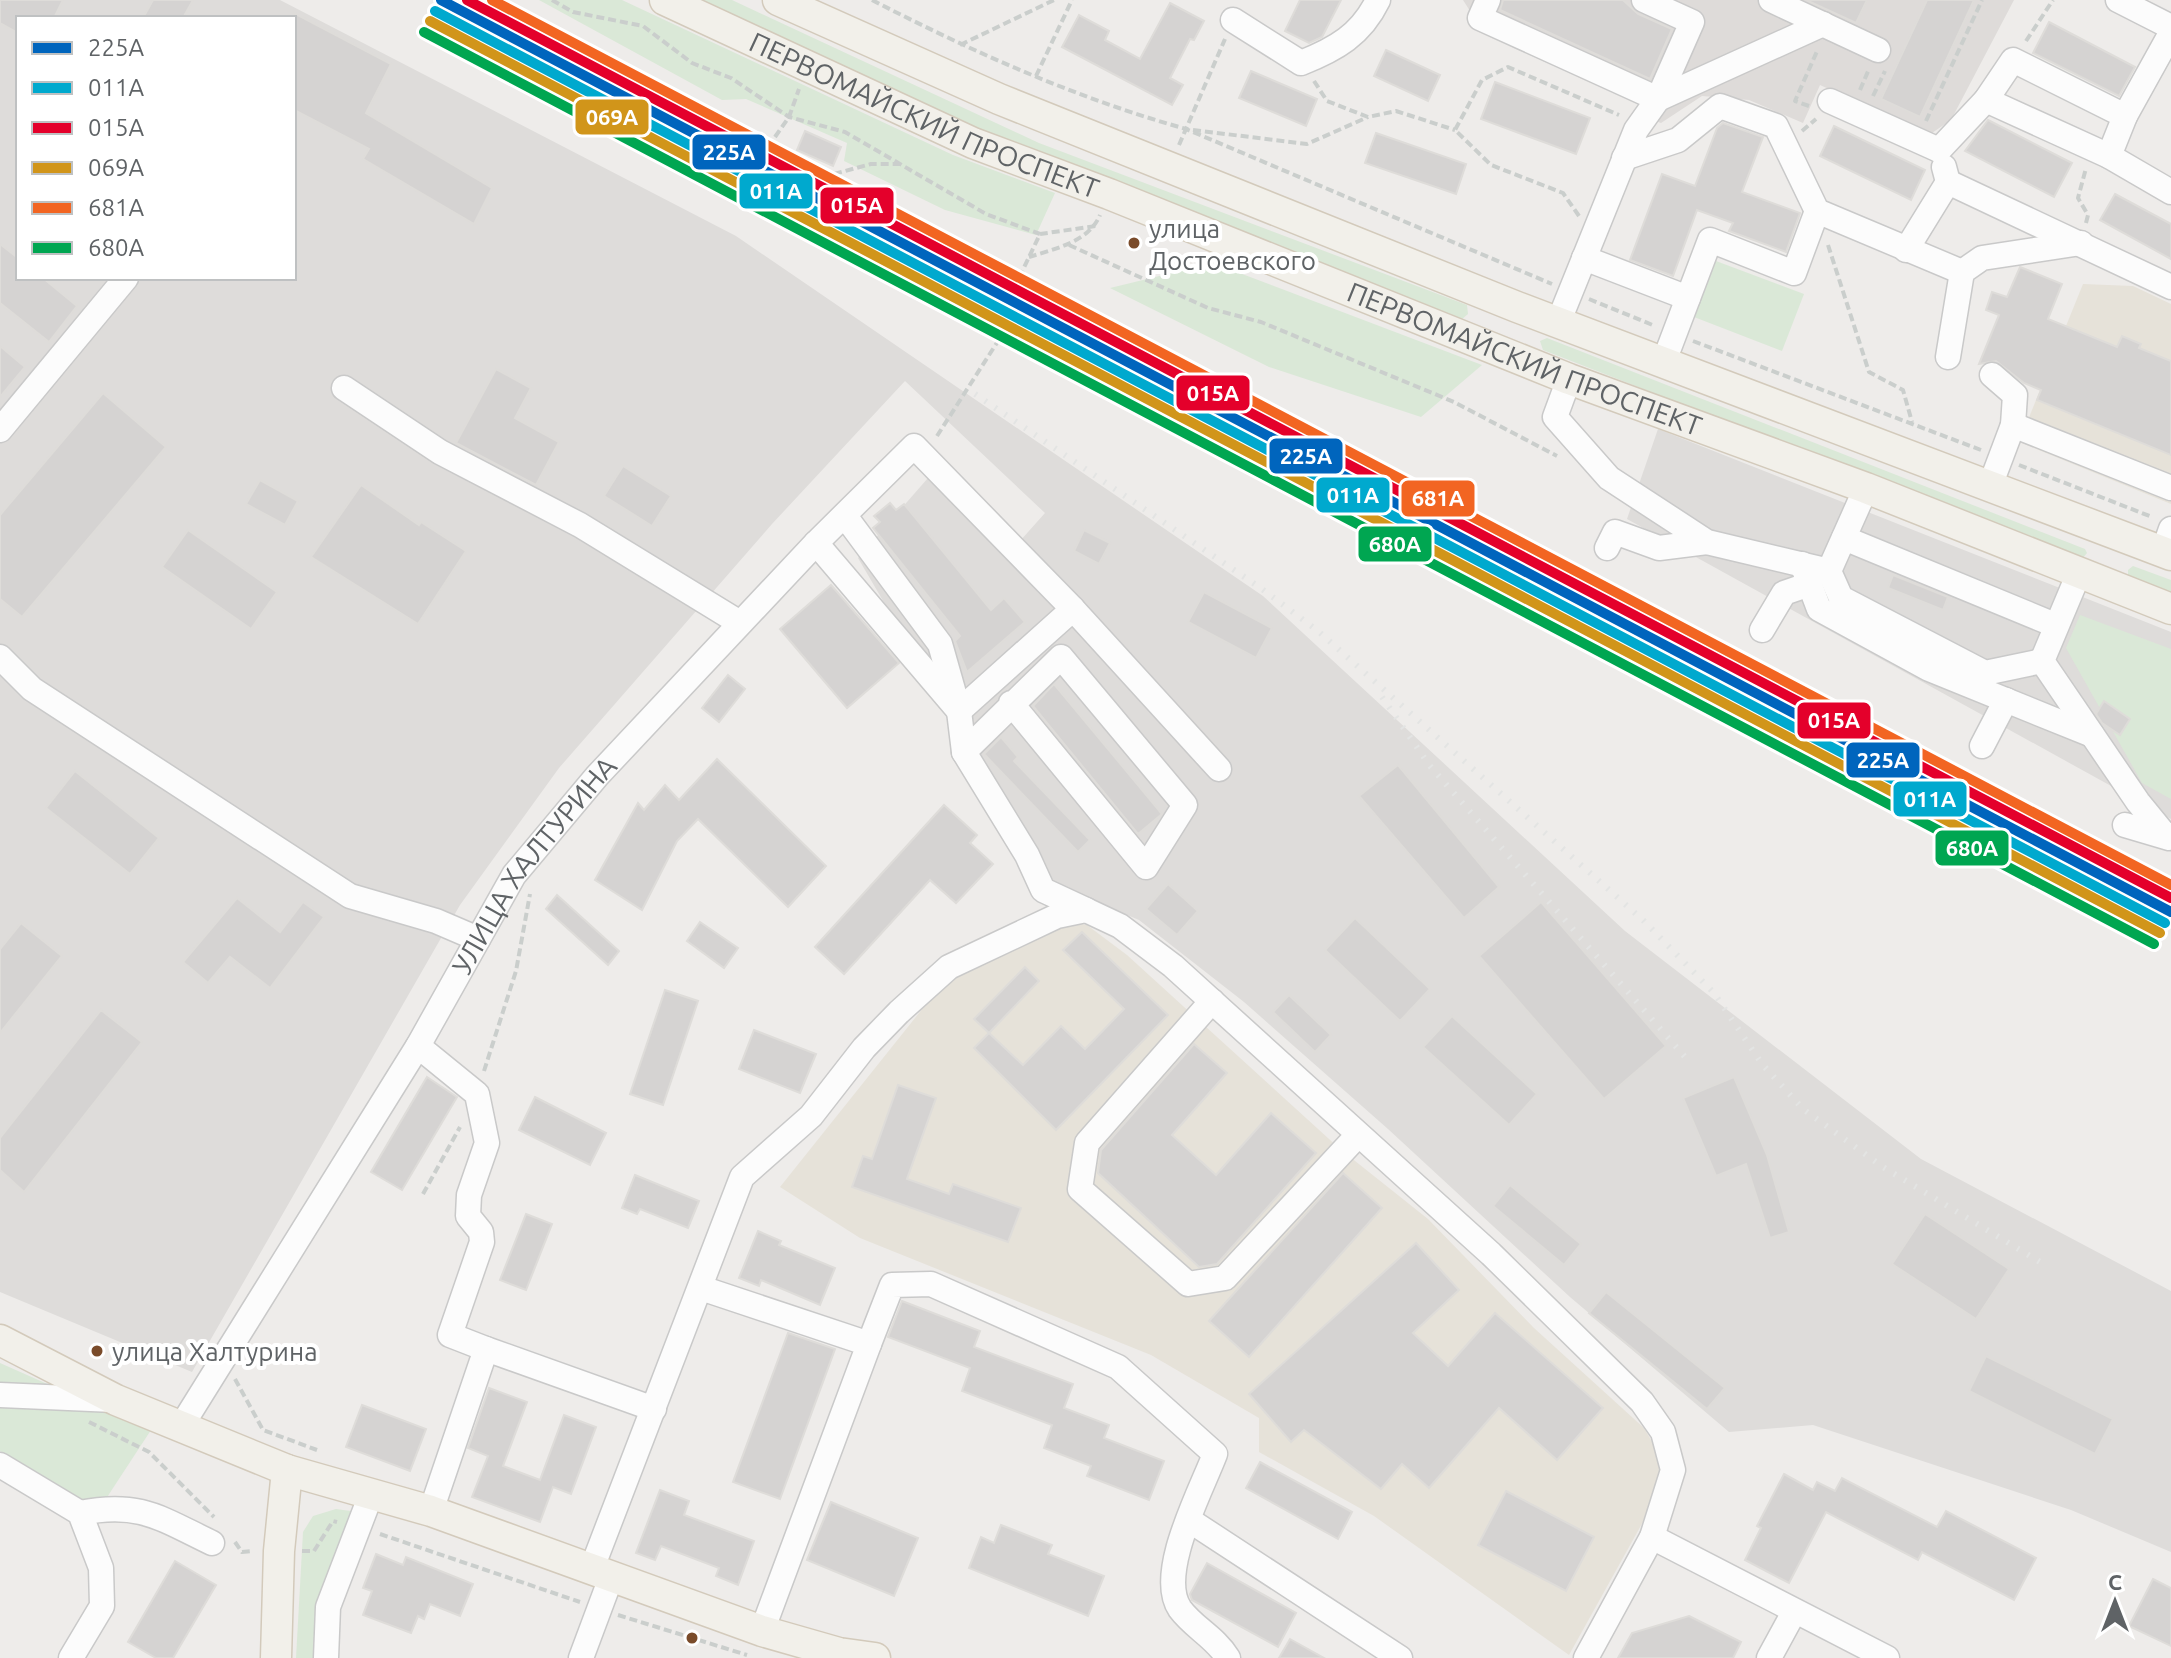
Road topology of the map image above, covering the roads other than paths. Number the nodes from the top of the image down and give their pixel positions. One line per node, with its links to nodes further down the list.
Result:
1 (665, 0): 33 (main road, ПЕРВОМАЙСКИЙ ПРОСПЕКТ)
2 (778, 0): 31 (main road, ПЕРВОМАЙСКИЙ ПРОСПЕКТ)
3 (1378, 0): 9 (street)
4 (1488, 0): 14 (street)
5 (1644, 0): 8 (street)
6 (1771, 0): 10 (street)
7 (2118, 0): 11 (street)
8 (1670, 6): 14 (street)
9 (1233, 20)
10 (1823, 24): 13 (street); 14 (street)
11 (2171, 27)
12 (2171, 33): 17 (street)
13 (1878, 50)
14 (1658, 99): 20 (street)
15 (1986, 100): 17 (street); 18 (street); 19 (street)
16 (1820, 104): 18 (street)
17 (2125, 116): 19 (street)
18 (1939, 150): 21 (street)
19 (2109, 156): 22 (street)
20 (1624, 158): 23 (street); 26 (street)
21 (1948, 182): 24 (street); 25 (street)
22 (2171, 192)
23 (1817, 211): 25 (street); 30 (street)
24 (2081, 243): 27 (street); 29 (street)
25 (1906, 250): 27 (street)
26 (1584, 258): 30 (street); 32 (street)
27 (1962, 272): 34 (street)
28 (124, 280): 40 (street)
29 (2171, 287)
30 (1688, 298): 35 (street)
31 (1517, 307): 32 (main road, ПЕРВОМАЙСКИЙ ПРОСПЕКТ); 33 (main road)
32 (1558, 323): 35 (main road, ПЕРВОМАЙСКИЙ ПРОСПЕКТ)
33 (1501, 351): 37 (main road, ПЕРВОМАЙСКИЙ ПРОСПЕКТ)
34 (1948, 357)
35 (1663, 364): 41 (main road, ПЕРВОМАЙСКИЙ ПРОСПЕКТ)
36 (1992, 375): 39 (street)
37 (1569, 379): 42 (main road, ПЕРВОМАЙСКИЙ ПРОСПЕКТ); 48 (street)
38 (344, 388): 55 (street)
39 (2013, 425): 41 (street); 43 (street)
40 (0, 430)
41 (1995, 472): 45 (main road, ПЕРВОМАЙСКИЙ ПРОСПЕКТ)
42 (1866, 488): 46 (street); 52 (main road, ПЕРВОМАЙСКИЙ ПРОСПЕКТ)
43 (2171, 488)
44 (845, 516): 49 (street, УЛИЦА ХАЛТУРИНА); 53 (street, УЛИЦА ХАЛТУРИНА); 62 (street)
45 (2118, 535): 47 (main road, ПЕРВОМАЙСКИЙ ПРОСПЕКТ); 52 (main road)
46 (1844, 538): 51 (street); 56 (street)
47 (2165, 539)
48 (1707, 542): 50 (street); 51 (street)
49 (816, 543): 55 (street, УЛИЦА ХАЛТУРИНА); 62 (street)
50 (1607, 548)
51 (1814, 573): 57 (street); 59 (street); 60 (street)
52 (2089, 577): 54 (main road, ПЕРВОМАЙСКИЙ ПРОСПЕКТ); 56 (street)
53 (1073, 609): 62 (street); 66 (street)
54 (2171, 609)
55 (740, 623): 70 (street, УЛИЦА ХАЛТУРИНА)
56 (2055, 625): 59 (street)
57 (1762, 630)
58 (0, 657): 70 (street)
59 (2042, 661): 63 (street)
60 (2006, 700): 63 (street); 64 (street)
61 (1011, 703): 61 (street); 65 (street)
62 (959, 711): 65 (street)
63 (2092, 735): 68 (street)
64 (1982, 746)
65 (964, 752): 69 (street)
66 (1219, 769)
67 (2125, 825): 68 (street)
68 (2169, 836)
69 (1086, 910): 71 (street); 74 (street)
70 (478, 939): 72 (street, УЛИЦА ХАЛТУРИНА)
71 (1212, 1001): 73 (street); 73 (street)
72 (418, 1046): 77 (street); 81 (street, УЛИЦА ХАЛТУРИНА)
73 (1358, 1135): 89 (street)
74 (701, 1288): 76 (street); 80 (street)
75 (0, 1340): 79 (main road)
76 (869, 1344): 87 (street); 92 (street)
77 (486, 1349): 80 (street); 85 (street)
78 (0, 1395): 79 (street)
79 (116, 1400): 81 (main road)
80 (654, 1409): 90 (street)
81 (182, 1425): 83 (main road)
82 (0, 1465): 86 (street)
83 (287, 1470): 84 (main road); 96 (main road)
84 (372, 1492): 85 (main road); 97 (street)
85 (431, 1511): 90 (main road)
86 (80, 1513): 88 (street); 95 (street)
87 (1189, 1520): 99 (street); 100 (street)
88 (221, 1535)
89 (1652, 1537): 91 (street); 101 (street)
90 (602, 1572): 92 (main road); 94 (street)
91 (1794, 1612): 102 (street); 103 (street)
92 (759, 1644): 93 (main road)
93 (838, 1655): 98 (main road)
94 (586, 1657)
95 (71, 1658)
96 (276, 1658)
97 (326, 1658)
98 (875, 1658)
99 (1228, 1658)
100 (1400, 1658)
101 (1586, 1658)
102 (1769, 1658)
103 (1887, 1658)

